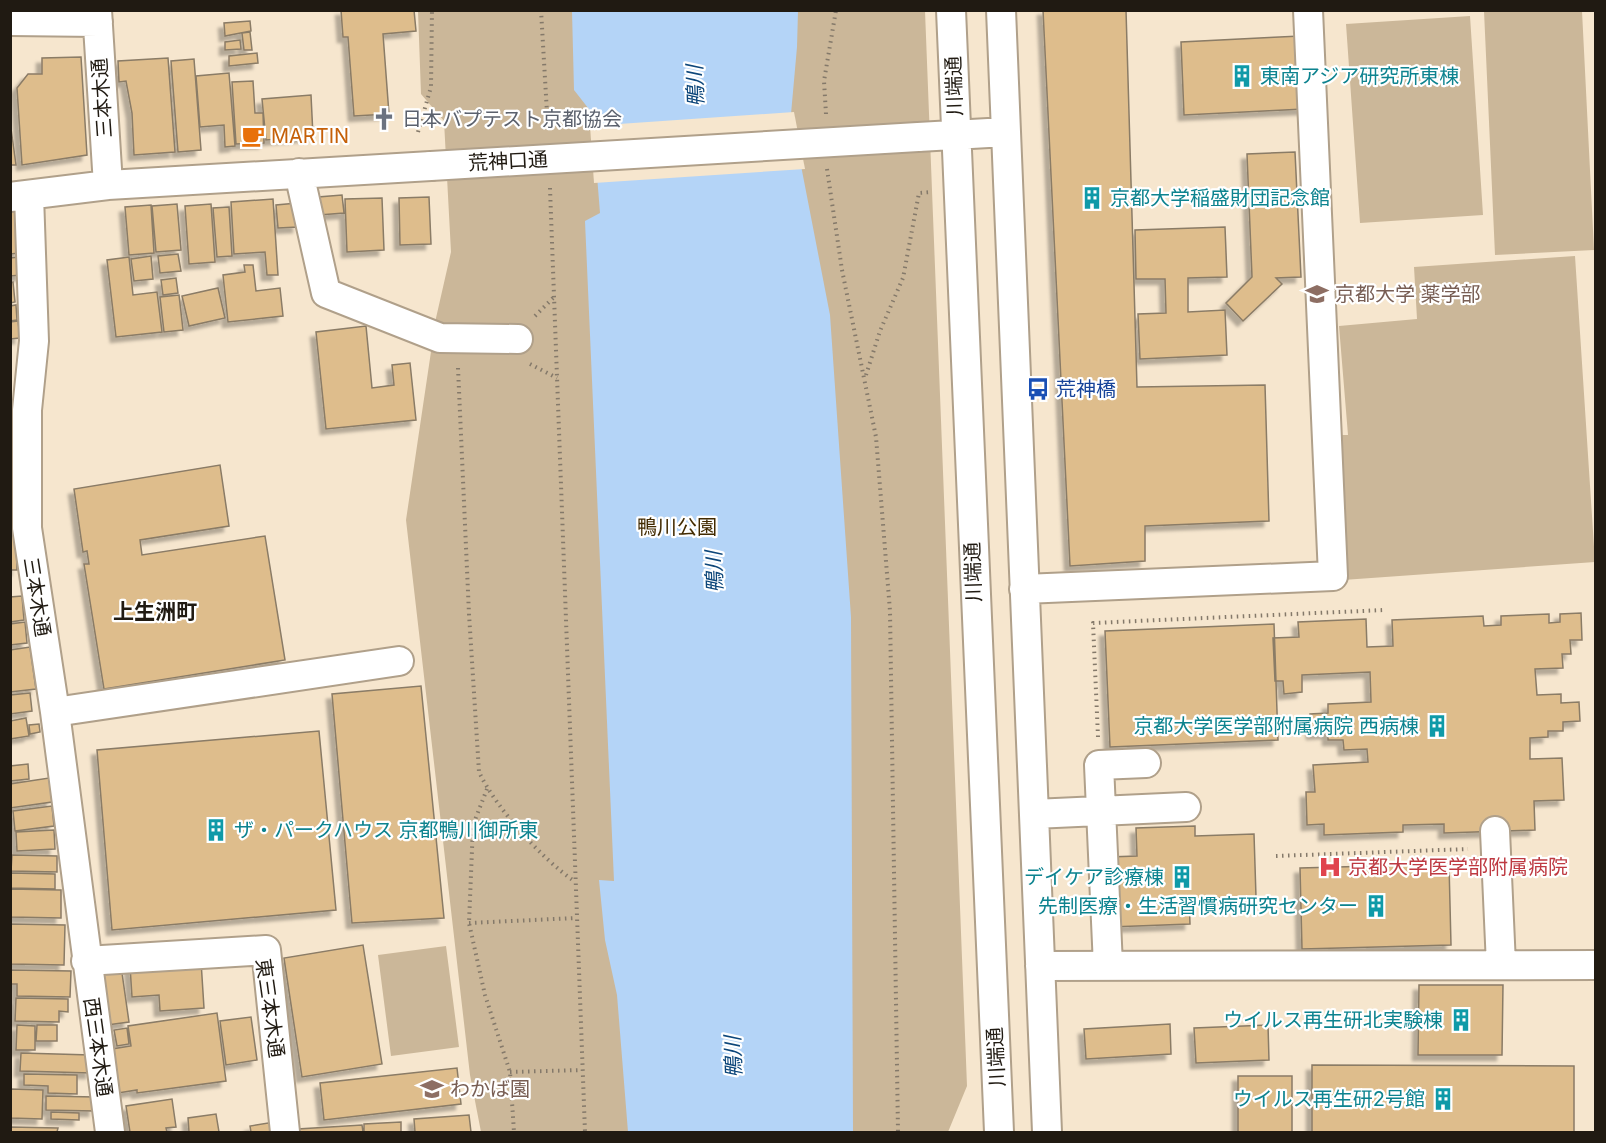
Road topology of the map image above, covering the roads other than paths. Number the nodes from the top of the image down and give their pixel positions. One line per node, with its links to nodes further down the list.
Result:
1 (951, 10): 7 (street, 川端通)
2 (1000, 10): 6 (street)
3 (1308, 10): 12 (street)
4 (97, 16): 5 (street); 9 (street, 三本木通)
5 (10, 21)
6 (1006, 132): 7 (street, 荒神口通); 12 (street)
7 (956, 135): 8 (street, 荒神口通, bridge); 27 (street, 川端通)
8 (299, 173): 9 (street, 荒神口通); 11 (street)
9 (108, 185): 10 (street, 荒神口通)
10 (20, 196): 14 (street, 三本木通)
11 (518, 339)
12 (1024, 589): 18 (street)
13 (399, 661): 14 (street)
14 (55, 712): 20 (street, 三本木通)
15 (1146, 763): 17 (street)
16 (1186, 807): 17 (street)
17 (1101, 811): 18 (street); 24 (street)
18 (1034, 814): 23 (street)
19 (1496, 840): 21 (street)
20 (86, 961): 25 (street, 西三本木通); 26 (street, 東三本木通)
21 (1501, 965): 22 (street); 24 (street)
22 (1596, 965)
23 (1040, 966): 24 (street); 28 (street)
24 (1108, 966)
25 (110, 1132)
26 (285, 1132)
27 (999, 1132)
28 (1047, 1132)

